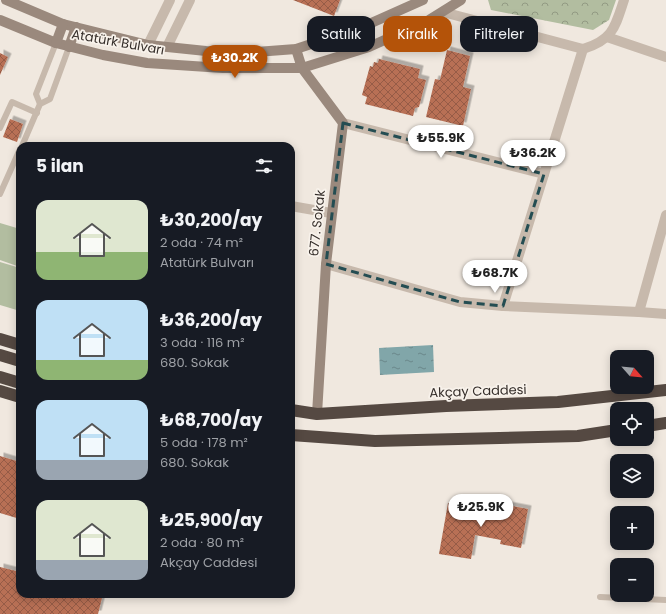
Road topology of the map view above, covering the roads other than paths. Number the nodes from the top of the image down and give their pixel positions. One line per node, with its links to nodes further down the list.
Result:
1 (6, 0): 9 (street, Atatürk Bulvarı)
2 (170, 0): 13 (street)
3 (190, 0): 15 (street)
4 (422, 0): 16 (street, Atatürk Bulvarı)
5 (461, 0): 7 (street, Atatürk Bulvarı)
6 (624, 0): 11 (street)
7 (443, 12): 17 (street); 19 (street, Atatürk Bulvarı)
8 (0, 20): 12 (street, Atatürk Bulvarı)
9 (63, 24): 10 (street, Atatürk Bulvarı); 12 (street)
10 (76, 27): 13 (street, Atatürk Bulvarı); 14 (street)
11 (607, 37): 17 (street); 18 (street)
12 (56, 43): 14 (street, Atatürk Bulvarı); 20 (lane)
13 (148, 45): 15 (street, Atatürk Bulvarı)
14 (69, 47): 19 (street, Atatürk Bulvarı); 20 (lane)
15 (167, 47): 16 (street, Atatürk Bulvarı)
16 (296, 49): 19 (street)
17 (583, 49): 26 (street)
18 (666, 57)
19 (302, 68): 22 (street)
20 (40, 104): 21 (lane)
21 (37, 113): 23 (lane); 24 (lane)
22 (342, 123): 26 (street); 29 (street, 677. Sokak)
23 (0, 128)
24 (24, 142)
25 (16, 159): 27 (lane)
26 (544, 174): 32 (street)
27 (0, 194)
28 (295, 207): 29 (street)
29 (331, 213): 31 (street, 677. Sokak)
30 (666, 215): 33 (street)
31 (326, 264): 32 (street); 45 (street, 677. Sokak)
32 (504, 306): 33 (street)
33 (639, 312): 34 (street)
34 (666, 314)
35 (0, 339): 36 (highway)
36 (16, 344)
37 (0, 355): 38 (highway)
38 (16, 360)
39 (0, 377): 40 (highway)
40 (16, 382)
41 (666, 390): 45 (highway, Akçay Caddesi)
42 (0, 391): 43 (highway)
43 (16, 396)
44 (295, 411): 45 (highway, Akçay Caddesi)
45 (317, 414)
46 (666, 423): 47 (highway)
47 (654, 425)
48 (610, 431): 49 (highway)
49 (295, 435)
50 (600, 597): 51 (lane)
51 (666, 600)

